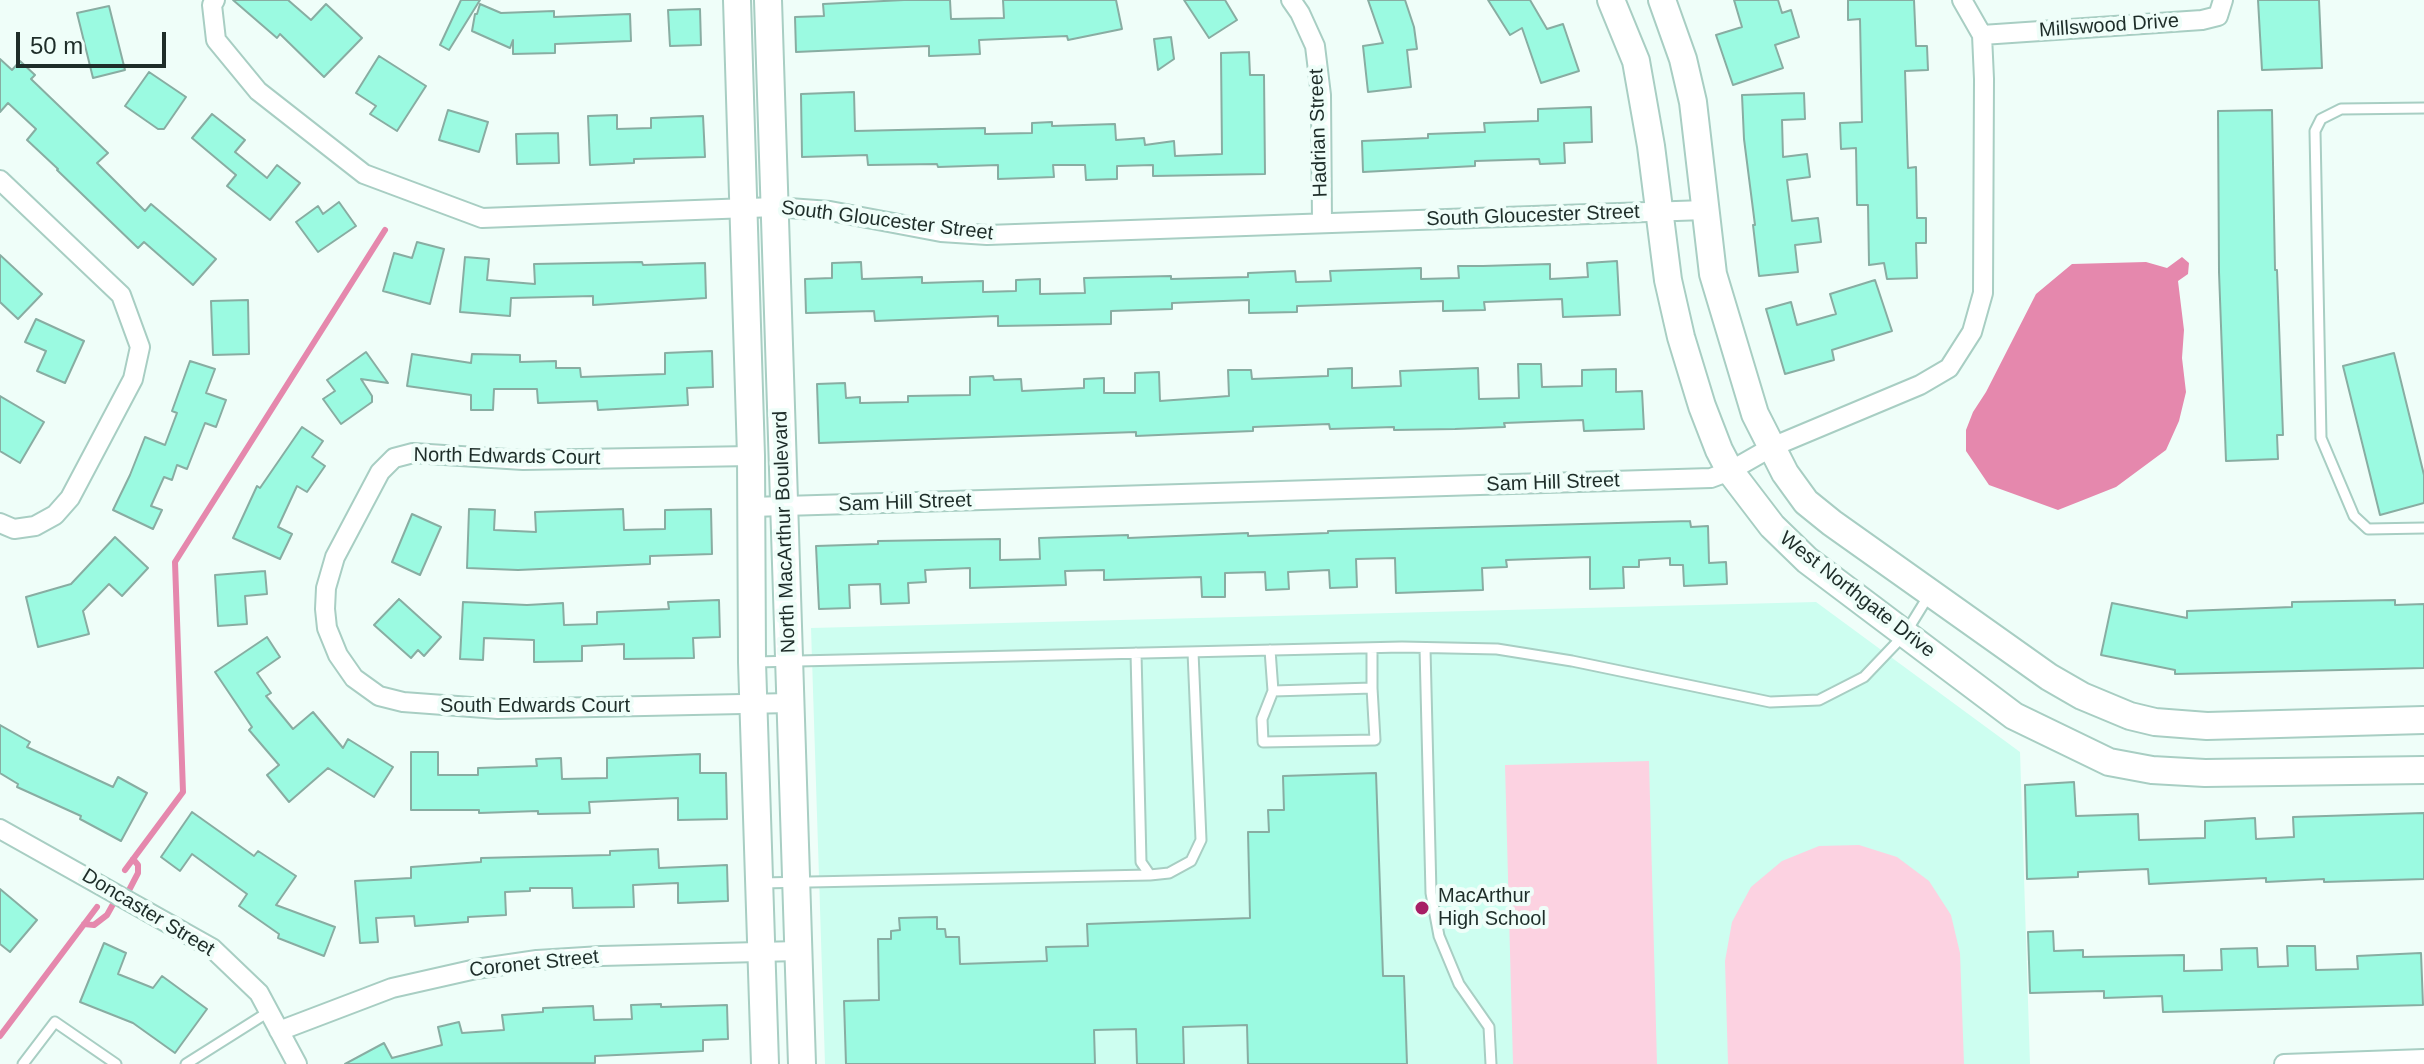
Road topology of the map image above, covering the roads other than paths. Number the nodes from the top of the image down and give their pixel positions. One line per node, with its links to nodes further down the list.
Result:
1 (215, 0): 13 (street, South Gloucester Street)
2 (737, 0): 13 (main road, North MacArthur Boulevard)
3 (768, 0): 12 (main road, North MacArthur Boulevard)
4 (1291, 0): 16 (street, Hadrian Street)
5 (1611, 0): 15 (main road, West Northgate Drive)
6 (1662, 0): 14 (main road, West Northgate Drive)
7 (1962, 0): 9 (street, Sam Hill Street)
8 (2223, 0): 9 (street, Millswood Drive)
9 (1982, 35): 17 (street, Sam Hill Street)
10 (2424, 108): 23 (lane)
11 (0, 180): 22 (street)
12 (775, 207): 13 (street, South Gloucester Street); 16 (street, South Gloucester Street); 21 (main road, North MacArthur Boulevard)
13 (744, 208): 18 (main road, North MacArthur Boulevard)
14 (1705, 210): 15 (street, South Gloucester Street); 17 (main road, West Northgate Drive)
15 (1659, 211): 16 (street, South Gloucester Street); 19 (main road, West Northgate Drive)
16 (1322, 223)
17 (1772, 447): 19 (street, Sam Hill Street); 24 (main road, West Northgate Drive)
18 (751, 456): 20 (main road, North MacArthur Boulevard); 25 (street, North Edwards Court)
19 (1730, 471): 21 (street, Sam Hill Street); 26 (main road, West Northgate Drive)
20 (751, 507): 21 (street, Sam Hill Street); 33 (main road, North MacArthur Boulevard)
21 (784, 507): 32 (main road, North MacArthur Boulevard)
22 (0, 523)
23 (2424, 528)
24 (1931, 592): 26 (lane); 38 (main road, West Northgate Drive)
25 (326, 619): 37 (street, South Edwards Court)
26 (1905, 634): 28 (lane); 39 (main road, West Northgate Drive)
27 (1372, 648): 28 (lane); 29 (lane); 34 (lane)
28 (1425, 648): 55 (lane)
29 (1270, 650): 30 (lane); 35 (lane)
30 (1193, 652): 31 (lane); 41 (lane)
31 (1136, 653): 32 (lane); 41 (lane)
32 (789, 661): 33 (lane); 36 (main road, North MacArthur Boulevard)
33 (752, 662): 37 (main road, North MacArthur Boulevard)
34 (1372, 688): 35 (lane); 35 (lane)
35 (1273, 691)
36 (791, 703): 37 (street, South Edwards Court); 42 (main road, North MacArthur Boulevard)
37 (754, 704): 43 (main road, North MacArthur Boulevard)
38 (2424, 720)
39 (2424, 770)
40 (0, 829): 46 (street, Doncaster Street)
41 (1150, 875): 42 (lane)
42 (797, 882): 43 (lane); 45 (main road, North MacArthur Boulevard)
43 (761, 883): 44 (main road, North MacArthur Boulevard)
44 (762, 951): 45 (street, Coronet Street); 47 (street, Coronet Street); 53 (main road, North MacArthur Boulevard)
45 (798, 951): 54 (main road, North MacArthur Boulevard)
46 (270, 1011): 47 (street, Doncaster Street); 51 (lane)
47 (279, 1031): 52 (street, Doncaster Street)
48 (2424, 1059): 56 (street)
49 (23, 1064): 50 (lane)
50 (116, 1064)
51 (186, 1064)
52 (297, 1064)
53 (765, 1064)
54 (802, 1064)
55 (1491, 1064)
56 (2284, 1064)

